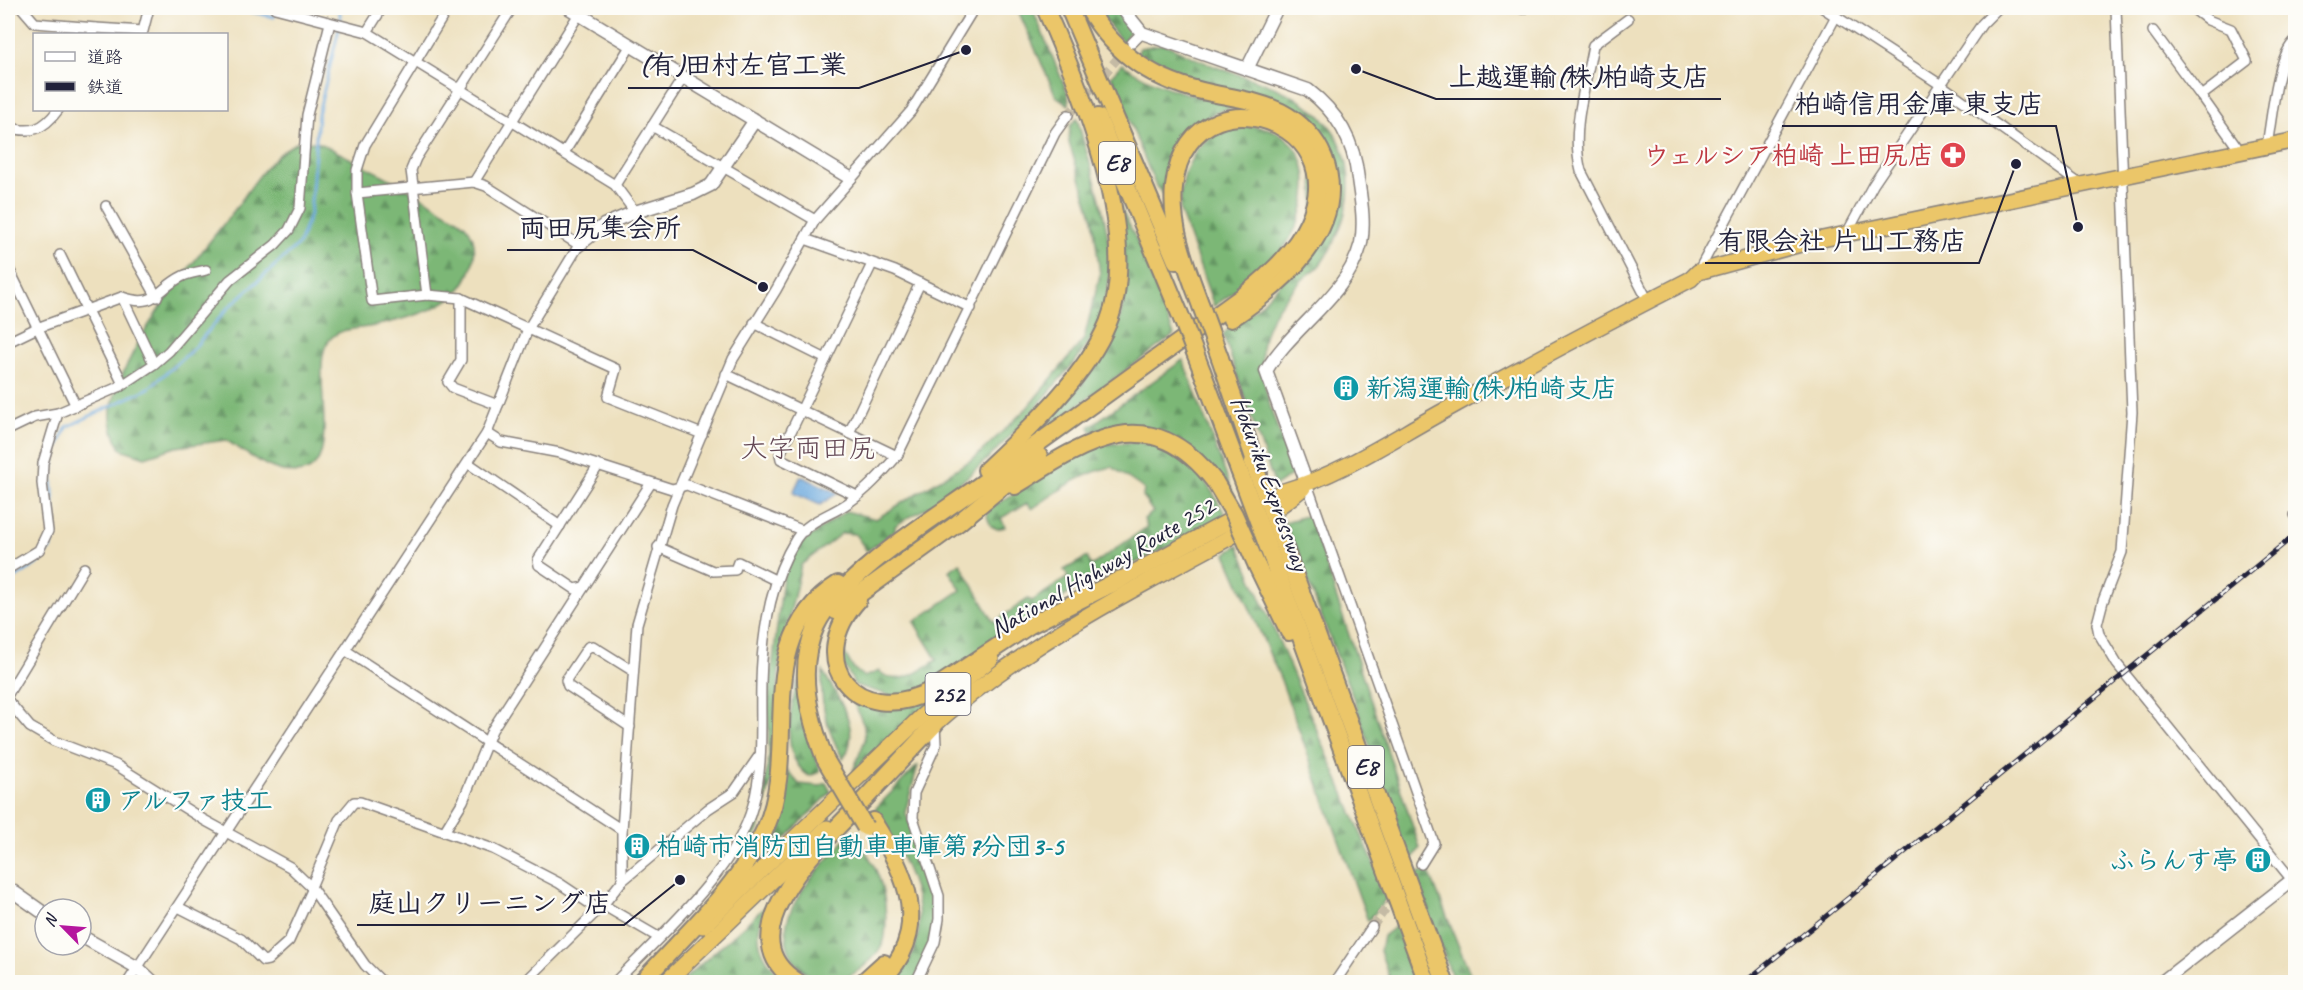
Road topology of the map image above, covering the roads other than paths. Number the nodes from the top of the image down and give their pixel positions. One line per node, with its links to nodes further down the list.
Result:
1 (22, 8): 22 (street)
2 (149, 8): 22 (street)
3 (275, 8): 21 (street)
4 (382, 8): 23 (street)
5 (448, 8): 29 (street)
6 (512, 8): 33 (street)
7 (974, 8): 47 (street)
8 (1045, 8): 98 (highway)
9 (1051, 8): 72 (highway, Hokuriku Expressway / E8)
10 (1069, 8): 72 (highway, Hokuriku Expressway / E8)
11 (1088, 8): 99 (highway)
12 (1122, 8): 25 (street)
13 (1277, 8): 30 (street)
14 (1823, 8): 19 (street)
15 (1998, 8): 32 (street)
16 (2116, 8): 46 (street)
17 (2192, 8): 34 (street)
18 (574, 11): 28 (street); 38 (street)
19 (1836, 16): 32 (street); 63 (street)
20 (1628, 19): 69 (street)
21 (330, 23): 23 (street); 81 (street)
22 (94, 31)
23 (367, 32): 29 (street)
24 (2153, 32): 34 (street)
25 (1142, 33): 27 (street); 30 (street)
26 (2295, 40): 42 (street)
27 (1132, 43)
28 (630, 45): 31 (street); 44 (street)
29 (415, 61): 33 (street); 52 (street)
30 (1247, 69): 95 (street)
31 (684, 76): 37 (street); 39 (street)
32 (1941, 85): 50 (street); 56 (street)
33 (461, 90): 38 (street); 51 (street)
34 (2201, 96): 43 (street)
35 (57, 111): 40 (street)
36 (1068, 115): 70 (street)
37 (755, 120): 45 (street); 47 (street)
38 (511, 122): 44 (street); 48 (street)
39 (652, 126): 45 (street); 49 (street)
40 (8, 127)
41 (2295, 140): 42 (highway, National Highway Route 252 / 252)
42 (2267, 145): 43 (highway, National Highway Route 252 / 252)
43 (2240, 151): 46 (highway, National Highway Route 252 / 252)
44 (564, 153): 49 (street)
45 (723, 169): 54 (street); 55 (street)
46 (2122, 175): 50 (highway, National Highway Route 252 / 252); 125 (street)
47 (850, 178): 55 (street)
48 (474, 182): 51 (street); 58 (street)
49 (615, 185): 54 (street)
50 (2081, 185): 56 (highway, National Highway Route 252 / 252)
51 (412, 187): 52 (street); 65 (street)
52 (357, 193): 65 (street)
53 (106, 206): 67 (street)
54 (635, 212): 58 (street)
55 (815, 220): 57 (street)
56 (1846, 235): 63 (highway, National Highway Route 252 / 252)
57 (805, 239): 60 (street); 73 (street)
58 (579, 245): 75 (street)
59 (60, 255): 71 (street)
60 (872, 264): 64 (street); 78 (street)
61 (8, 267): 74 (street)
62 (206, 270): 67 (street)
63 (1698, 272): 69 (highway, National Highway Route 252 / 252)
64 (920, 283): 70 (street); 88 (street)
65 (427, 295): 68 (street)
66 (122, 297): 67 (street); 71 (street); 77 (street)
67 (157, 297)
68 (460, 298): 75 (street); 82 (street)
69 (1648, 301): 95 (highway, National Highway Route 252 / 252)
70 (970, 308): 90 (street)
71 (87, 310): 74 (street); 81 (street)
72 (1193, 311): 79 (highway, Hokuriku Expressway / E8, bridge); 79 (highway, bridge); 98 (highway)
73 (754, 323): 78 (street); 80 (street)
74 (37, 328): 76 (street); 83 (street)
75 (528, 329): 82 (street); 89 (street)
76 (8, 342)
77 (151, 358)
78 (826, 359): 84 (street)
79 (1212, 363): 92 (highway, Hokuriku Expressway / E8)
80 (726, 374): 84 (street); 89 (street)
81 (121, 386): 83 (street)
82 (498, 405): 87 (street)
83 (76, 406): 85 (street)
84 (802, 410): 88 (street); 97 (street)
85 (58, 413): 86 (street); 106 (street)
86 (8, 430)
87 (487, 433): 91 (street); 93 (street)
88 (849, 433): 90 (street)
89 (702, 434): 96 (street)
90 (897, 456): 97 (street)
91 (468, 463): 100 (street); 111 (street)
92 (1249, 464): 103 (highway, Hokuriku Expressway / E8, bridge); 103 (highway, Hokuriku Expressway / E8, bridge)
93 (598, 466): 94 (street); 100 (street)
94 (651, 483): 96 (street); 110 (street)
95 (1307, 484): 108 (highway, National Highway Route 252 / 252); 115 (highway, National Highway Route 252 / 252); 124 (street)
96 (679, 488): 101 (street); 102 (street)
97 (856, 496): 101 (street)
98 (947, 509): 104 (highway)
99 (958, 523): 103 (highway, bridge); 107 (highway)
100 (560, 526): 110 (street)
101 (804, 531): 109 (street)
102 (658, 547): 109 (street); 112 (street)
103 (1272, 558): 148 (highway, Hokuriku Expressway / E8); 149 (highway, Hokuriku Expressway / E8)
104 (871, 565): 119 (highway); 141 (highway)
105 (84, 568): 113 (street)
106 (8, 569)
107 (881, 579): 108 (highway); 119 (highway)
108 (1121, 579): 141 (highway, National Highway Route 252 / 252)
109 (775, 580): 118 (street)
110 (584, 586): 117 (street)
111 (345, 651): 117 (street); 122 (street)
112 (633, 671): 116 (street); 116 (street)
113 (8, 694)
114 (8, 701): 122 (street)
115 (935, 724): 142 (highway, National Highway Route 252 / 252); 143 (highway); 146 (street)
116 (630, 727): 121 (street)
117 (487, 742): 121 (street); 123 (street)
118 (761, 754): 126 (street); 133 (street)
119 (829, 756): 120 (highway, bridge)
120 (869, 824): 144 (highway); 145 (highway)
121 (622, 830): 126 (street)
122 (226, 831): 128 (street); 130 (street)
123 (444, 832): 128 (street); 131 (street)
124 (1421, 864)
125 (2294, 880): 150 (street)
126 (622, 881): 131 (street)
127 (8, 888): 129 (street)
128 (311, 888): 130 (street); 138 (street)
129 (33, 906)
130 (178, 907): 135 (street)
131 (601, 907): 133 (street); 139 (street)
132 (1372, 927): 147 (street)
133 (658, 937): 140 (street)
134 (93, 943): 135 (street)
135 (138, 968): 136 (street); 137 (street)
136 (128, 982)
137 (153, 982)
138 (382, 982)
139 (525, 982)
140 (615, 982)
141 (643, 982)
142 (666, 982)
143 (798, 982)
144 (862, 982)
145 (880, 982)
146 (916, 982)
147 (1335, 982)
148 (1427, 982)
149 (1445, 982)
150 (2162, 982)

